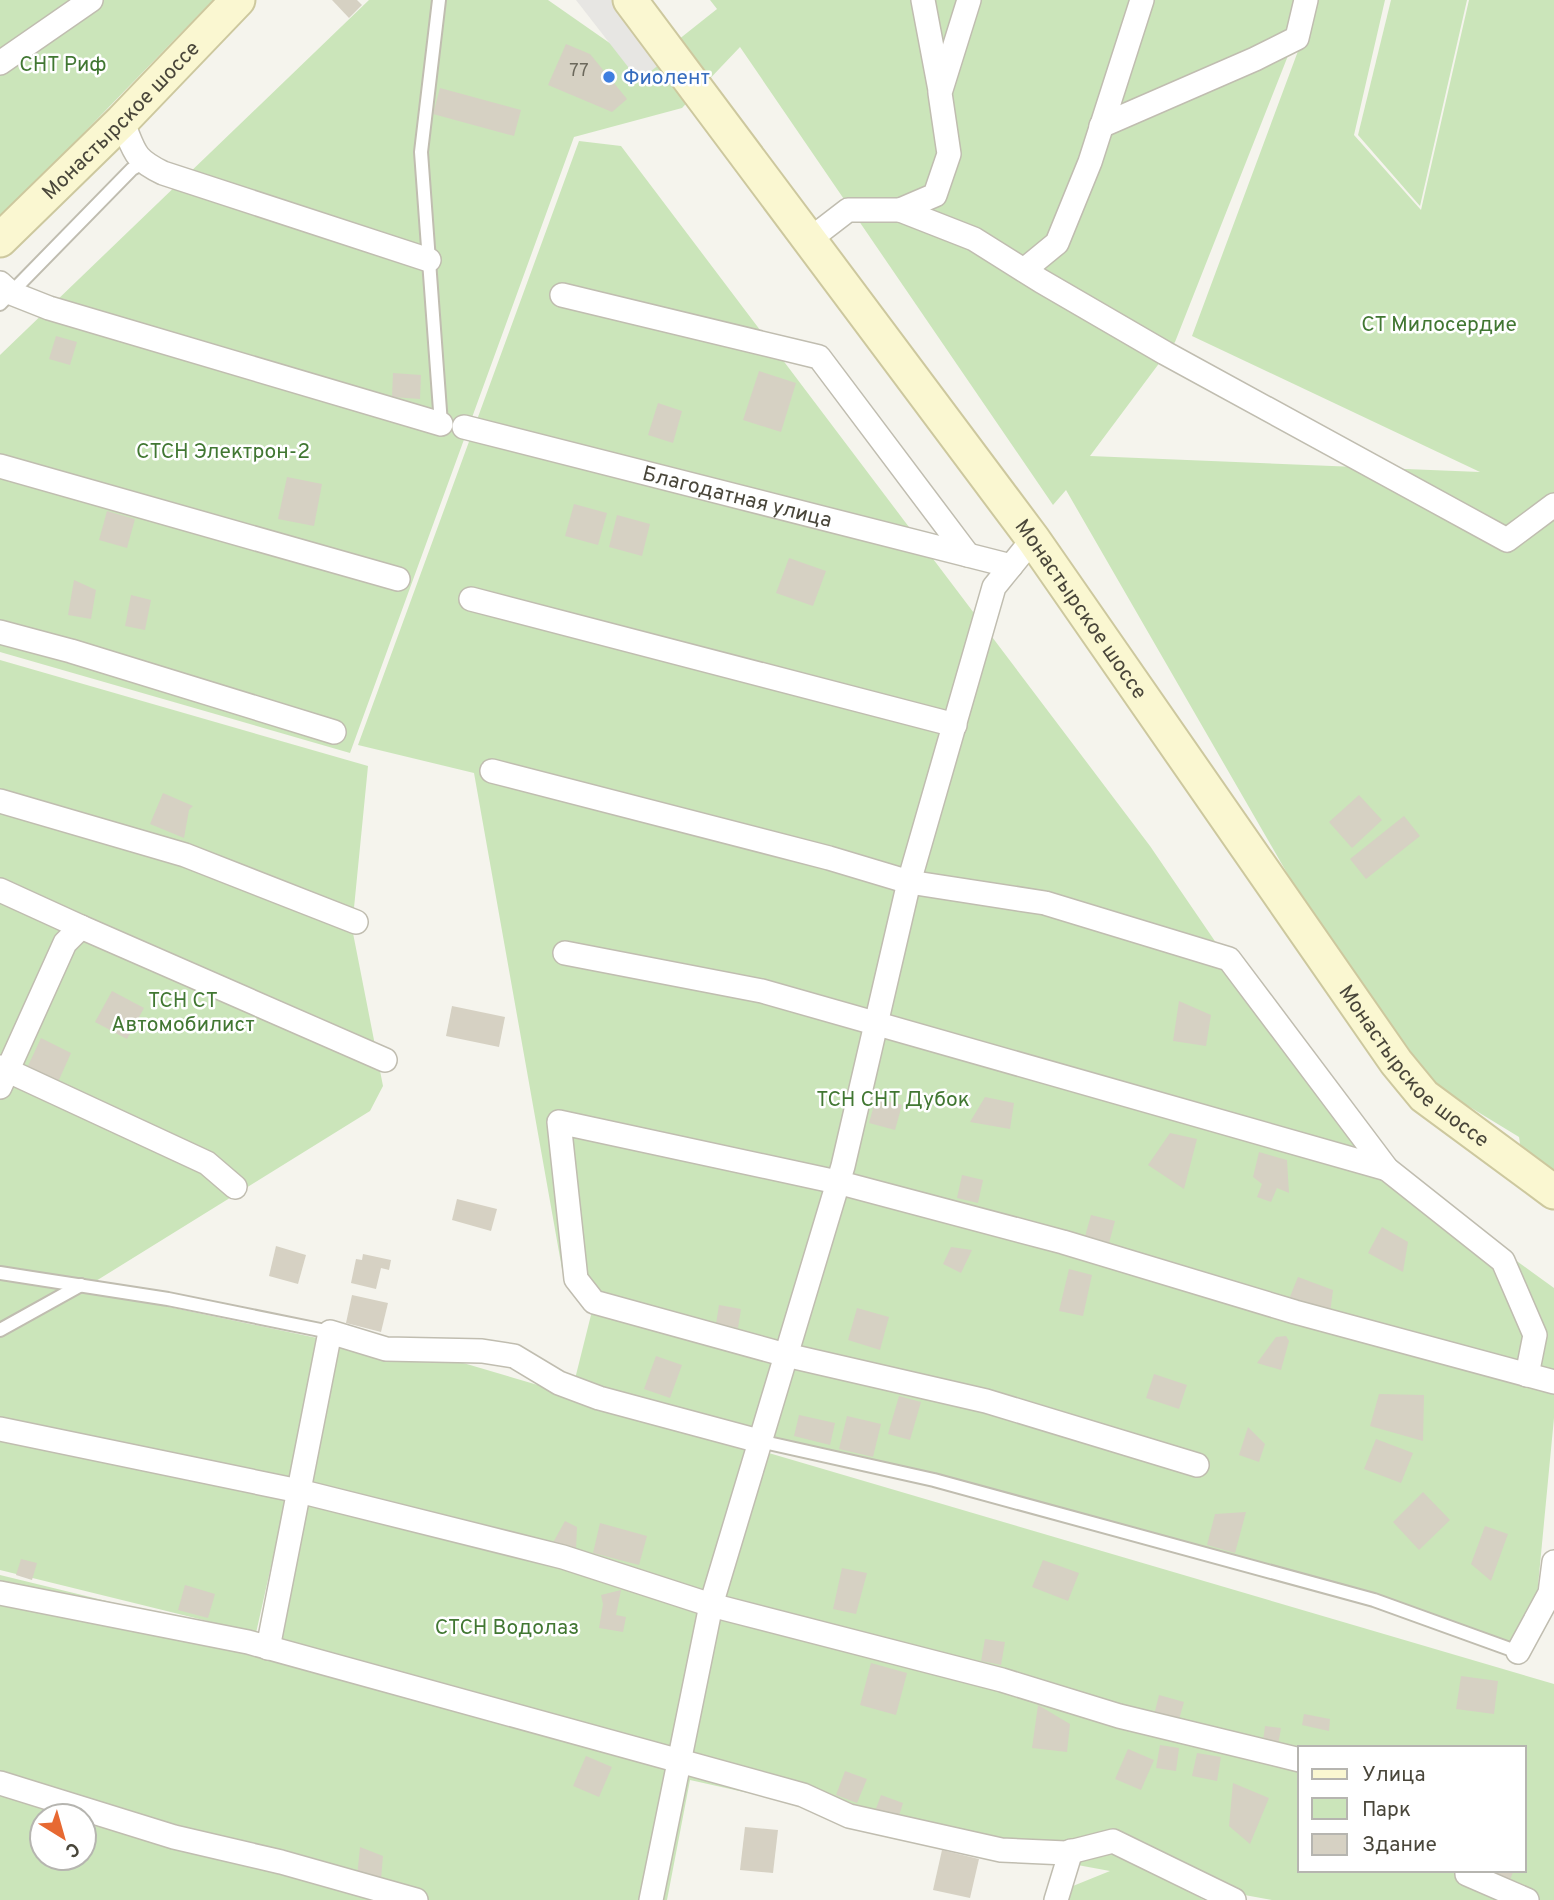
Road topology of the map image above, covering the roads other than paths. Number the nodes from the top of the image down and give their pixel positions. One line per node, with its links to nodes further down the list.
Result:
1 (91, 0): 9 (street)
2 (238, 0): 11 (main road, Монастырское шоссе)
3 (439, 0): 17 (lane)
4 (629, 0): 16 (main road, Монастырское шоссе)
5 (923, 0): 10 (street)
6 (969, 0): 10 (street)
7 (1142, 0): 12 (street)
8 (1306, 0): 12 (street)
9 (0, 64)
10 (940, 93): 14 (street)
11 (122, 121): 13 (street); 15 (main road, Монастырское шоссе)
12 (1101, 126): 18 (street)
13 (143, 163): 17 (street); 19 (lane)
14 (900, 210): 16 (street); 18 (street)
15 (0, 240)
16 (809, 240): 25 (main road, Монастырское шоссе)
17 (429, 260): 21 (lane)
18 (1024, 270): 24 (street)
19 (4, 294): 21 (street)
20 (562, 295): 26 (street)
21 (440, 424)
22 (464, 427): 26 (street, Благодатная улица)
23 (0, 466): 28 (street)
24 (1554, 505)
25 (1033, 539): 27 (street); 46 (main road, Монастырское шоссе)
26 (968, 555): 27 (street, Благодатная улица)
27 (1011, 566): 31 (street)
28 (398, 579)
29 (471, 599): 31 (street)
30 (0, 632): 32 (street)
31 (955, 725): 35 (street)
32 (334, 732)
33 (492, 771): 35 (street)
34 (0, 800): 37 (street)
35 (909, 882): 40 (street); 43 (street)
36 (0, 890): 38 (street)
37 (356, 922)
38 (81, 927): 41 (street); 42 (street)
39 (565, 953): 40 (street)
40 (876, 1024): 43 (street); 44 (street)
41 (385, 1060)
42 (2, 1075): 45 (street)
43 (1387, 1169): 52 (street)
44 (837, 1182): 51 (street); 51 (street); 52 (street)
45 (235, 1187)
46 (1554, 1192)
47 (0, 1273): 48 (lane)
48 (81, 1284): 49 (lane); 50 (lane)
49 (0, 1330)
50 (330, 1332): 55 (street); 57 (street)
51 (786, 1355): 55 (street); 56 (street)
52 (1527, 1374): 53 (street)
53 (1554, 1382)
54 (0, 1429): 57 (street)
55 (759, 1441): 60 (street); 62 (lane)
56 (1197, 1465)
57 (299, 1491): 60 (street); 61 (street)
58 (1554, 1562): 62 (street)
59 (0, 1592): 61 (street)
60 (711, 1605): 63 (street); 64 (street)
61 (268, 1648): 64 (street)
62 (1518, 1652)
63 (1298, 1760)
64 (677, 1762): 66 (street); 69 (street)
65 (0, 1783): 68 (street)
66 (1071, 1852): 70 (street); 71 (street)
67 (1467, 1872): 72 (street)
68 (416, 1900)
69 (651, 1900)
70 (1056, 1900)
71 (1234, 1900)
72 (1527, 1900)

